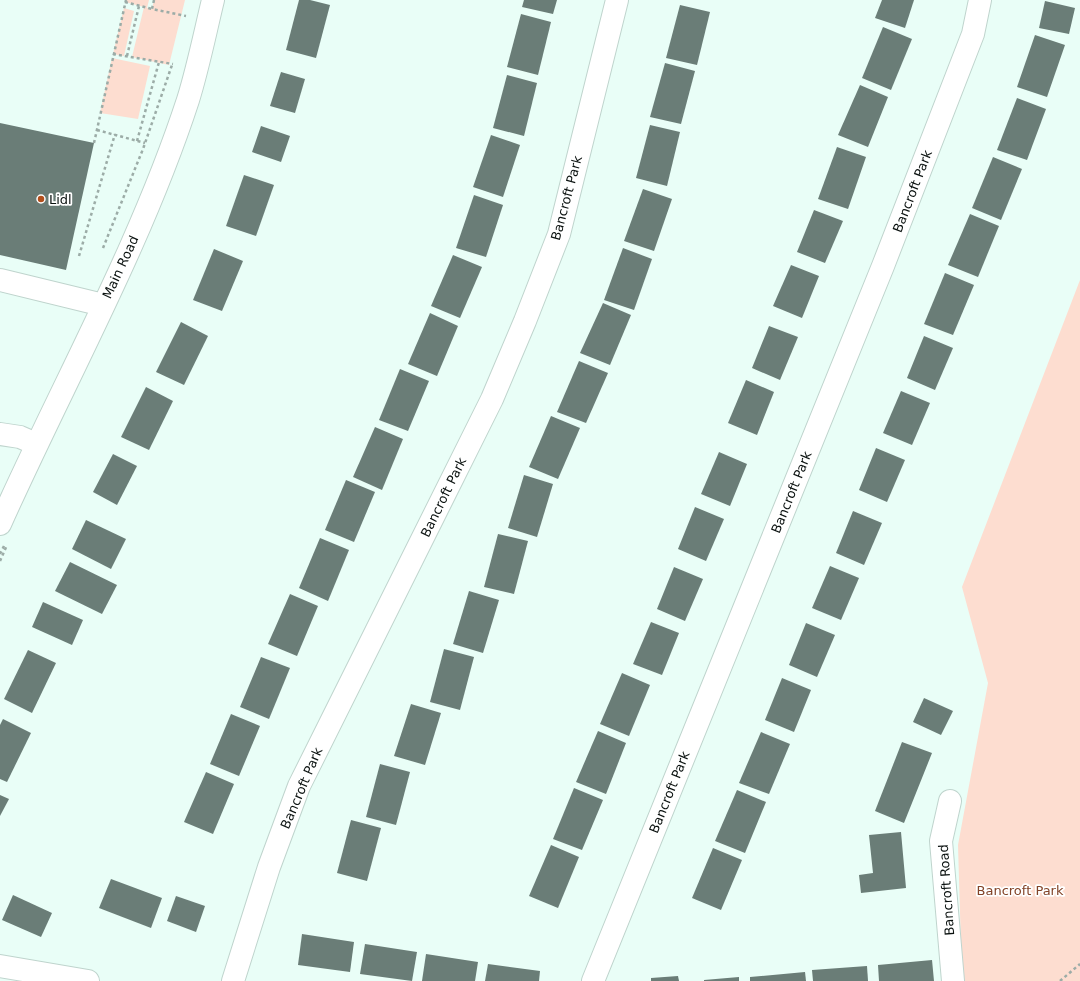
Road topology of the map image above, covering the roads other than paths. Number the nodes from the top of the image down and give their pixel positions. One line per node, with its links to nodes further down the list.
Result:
1 (213, 0): 5 (street, Main Road)
2 (617, 0): 12 (street, Bancroft Park)
3 (980, 0): 13 (street, Bancroft Park)
4 (0, 280): 5 (street)
5 (103, 305): 7 (street, Main Road)
6 (0, 434): 7 (street)
7 (36, 444): 8 (street, Main Road)
8 (0, 524)
9 (950, 801): 14 (street, Bancroft Road)
10 (0, 966): 11 (street)
11 (88, 981)
12 (233, 981)
13 (593, 981)
14 (953, 981)

